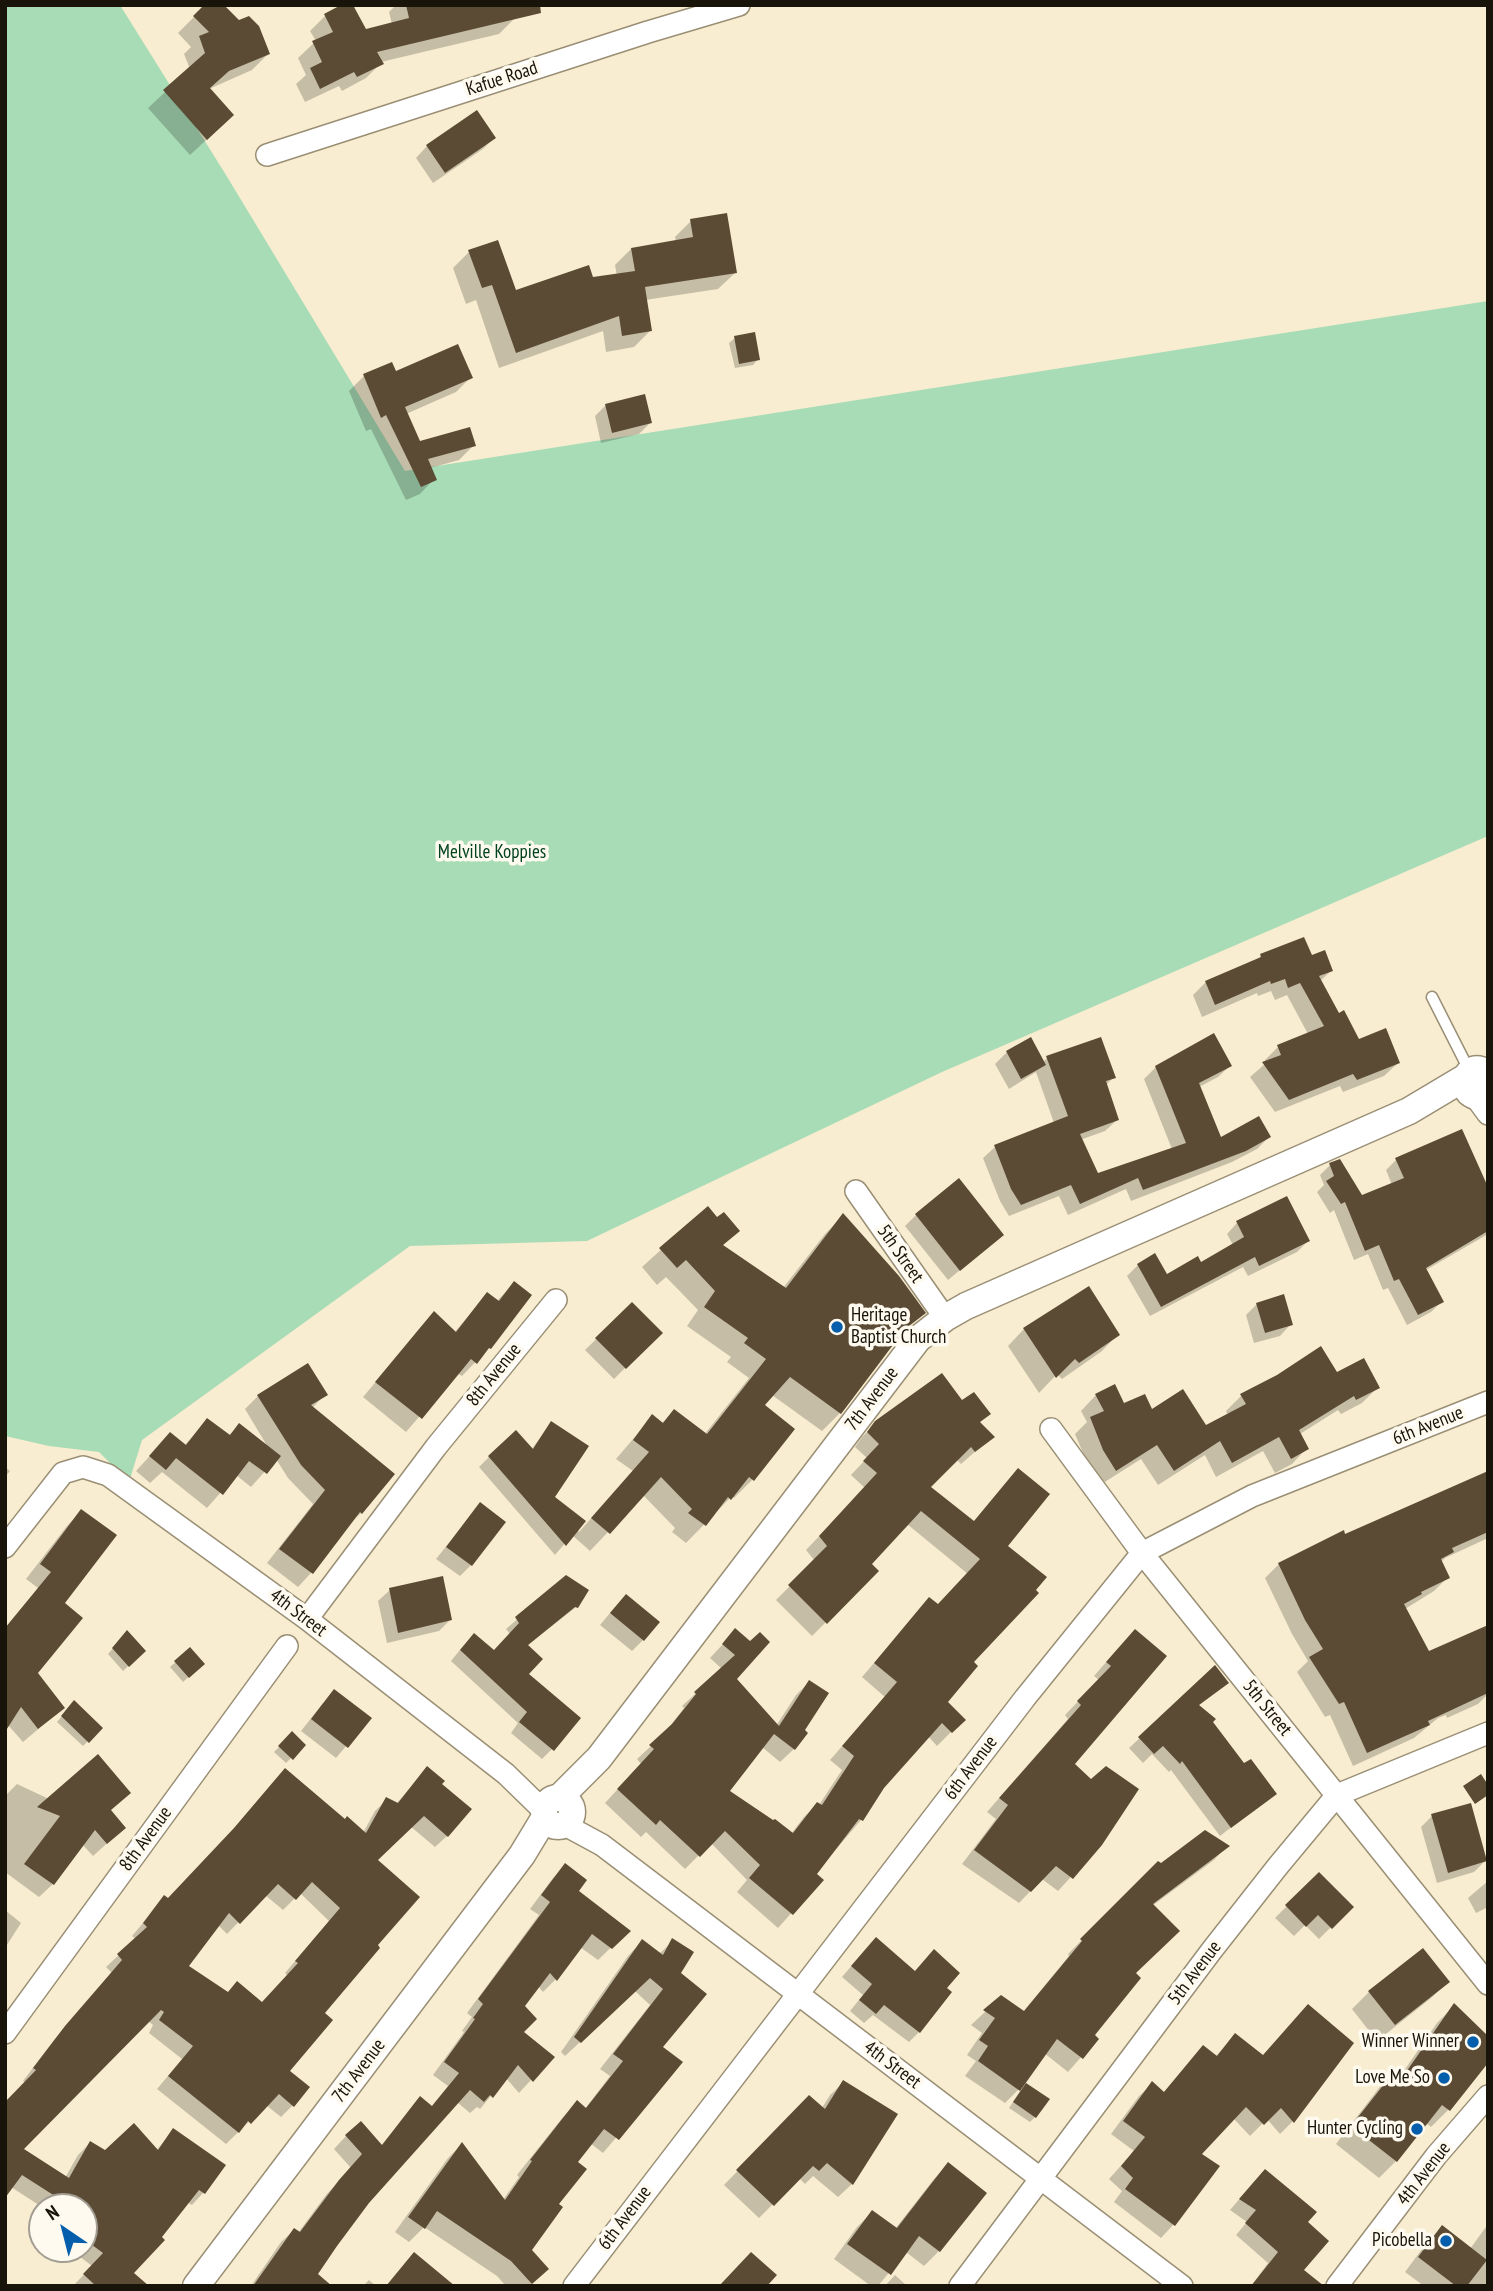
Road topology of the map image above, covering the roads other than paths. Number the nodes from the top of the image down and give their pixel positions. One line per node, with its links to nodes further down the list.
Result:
1 (739, 5): 2 (street, Kafue Road)
2 (267, 155)
3 (1432, 997): 4 (lane)
4 (1479, 1084): 7 (street, 7th Avenue)
5 (856, 1191): 7 (street, 5th Street)
6 (556, 1300): 12 (street, 8th Avenue)
7 (945, 1318): 16 (street, 7th Avenue)
8 (1488, 1402): 11 (street, 6th Avenue)
9 (1051, 1429): 11 (street, 5th Street)
10 (5, 1547): 12 (street, 4th Street)
11 (1142, 1553): 15 (street, 5th Street); 18 (street, 6th Avenue)
12 (307, 1619): 16 (street, 4th Street)
13 (287, 1646): 19 (street, 8th Avenue)
14 (1488, 1733): 15 (street, 5th Avenue)
15 (1338, 1796): 17 (street, 5th Street); 21 (street, 5th Avenue)
16 (558, 1812): 18 (street, 4th Street); 22 (street, 7th Avenue)
17 (1488, 1983)
18 (797, 1994): 21 (street, 4th Street); 23 (street, 6th Avenue)
19 (5, 2033)
20 (1488, 2096): 26 (street, 4th Avenue)
21 (1042, 2179): 24 (street, 5th Avenue); 25 (street, 4th Street)
22 (196, 2286)
23 (574, 2286)
24 (960, 2286)
25 (1182, 2286)
26 (1337, 2286)

